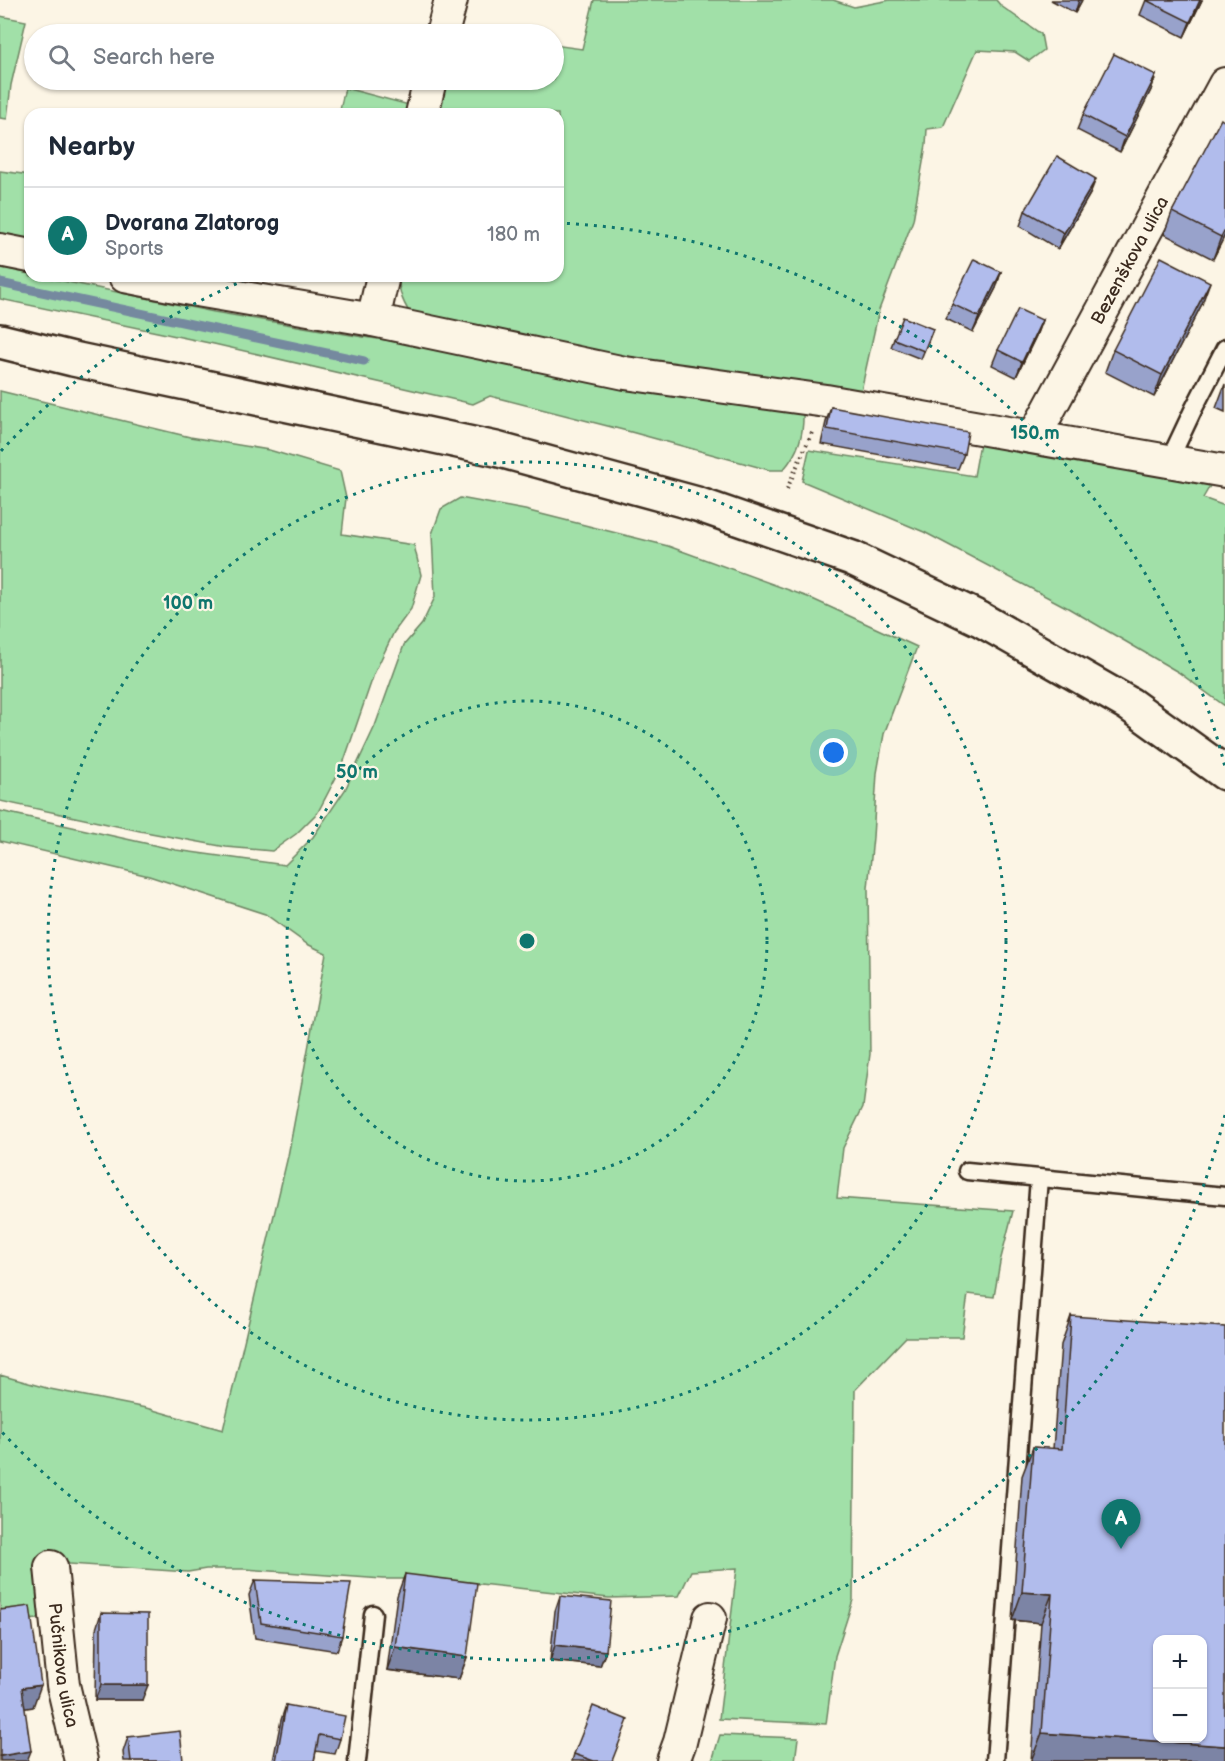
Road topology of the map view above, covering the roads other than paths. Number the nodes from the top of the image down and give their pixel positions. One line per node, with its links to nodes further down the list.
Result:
1 (451, 0): 2 (street)
2 (445, 24)
3 (1225, 84): 13 (street, Bezenškova ulica)
4 (428, 90): 5 (street)
5 (423, 108)
6 (0, 250): 7 (street)
7 (24, 255)
8 (155, 282): 10 (street)
9 (382, 282): 10 (street)
10 (373, 320): 13 (street)
11 (0, 341): 16 (street)
12 (1225, 348): 14 (lane)
13 (1034, 437): 14 (street)
14 (1169, 461): 15 (street)
15 (1225, 471)
16 (1225, 773)
17 (967, 1171): 18 (lane)
18 (1039, 1178): 19 (lane); 26 (lane)
19 (1225, 1196)
20 (51, 1567): 23 (street, Pučnikova ulica)
21 (373, 1614): 24 (lane)
22 (711, 1618): 25 (street)
23 (81, 1761)
24 (357, 1761)
25 (673, 1761)
26 (995, 1761)

